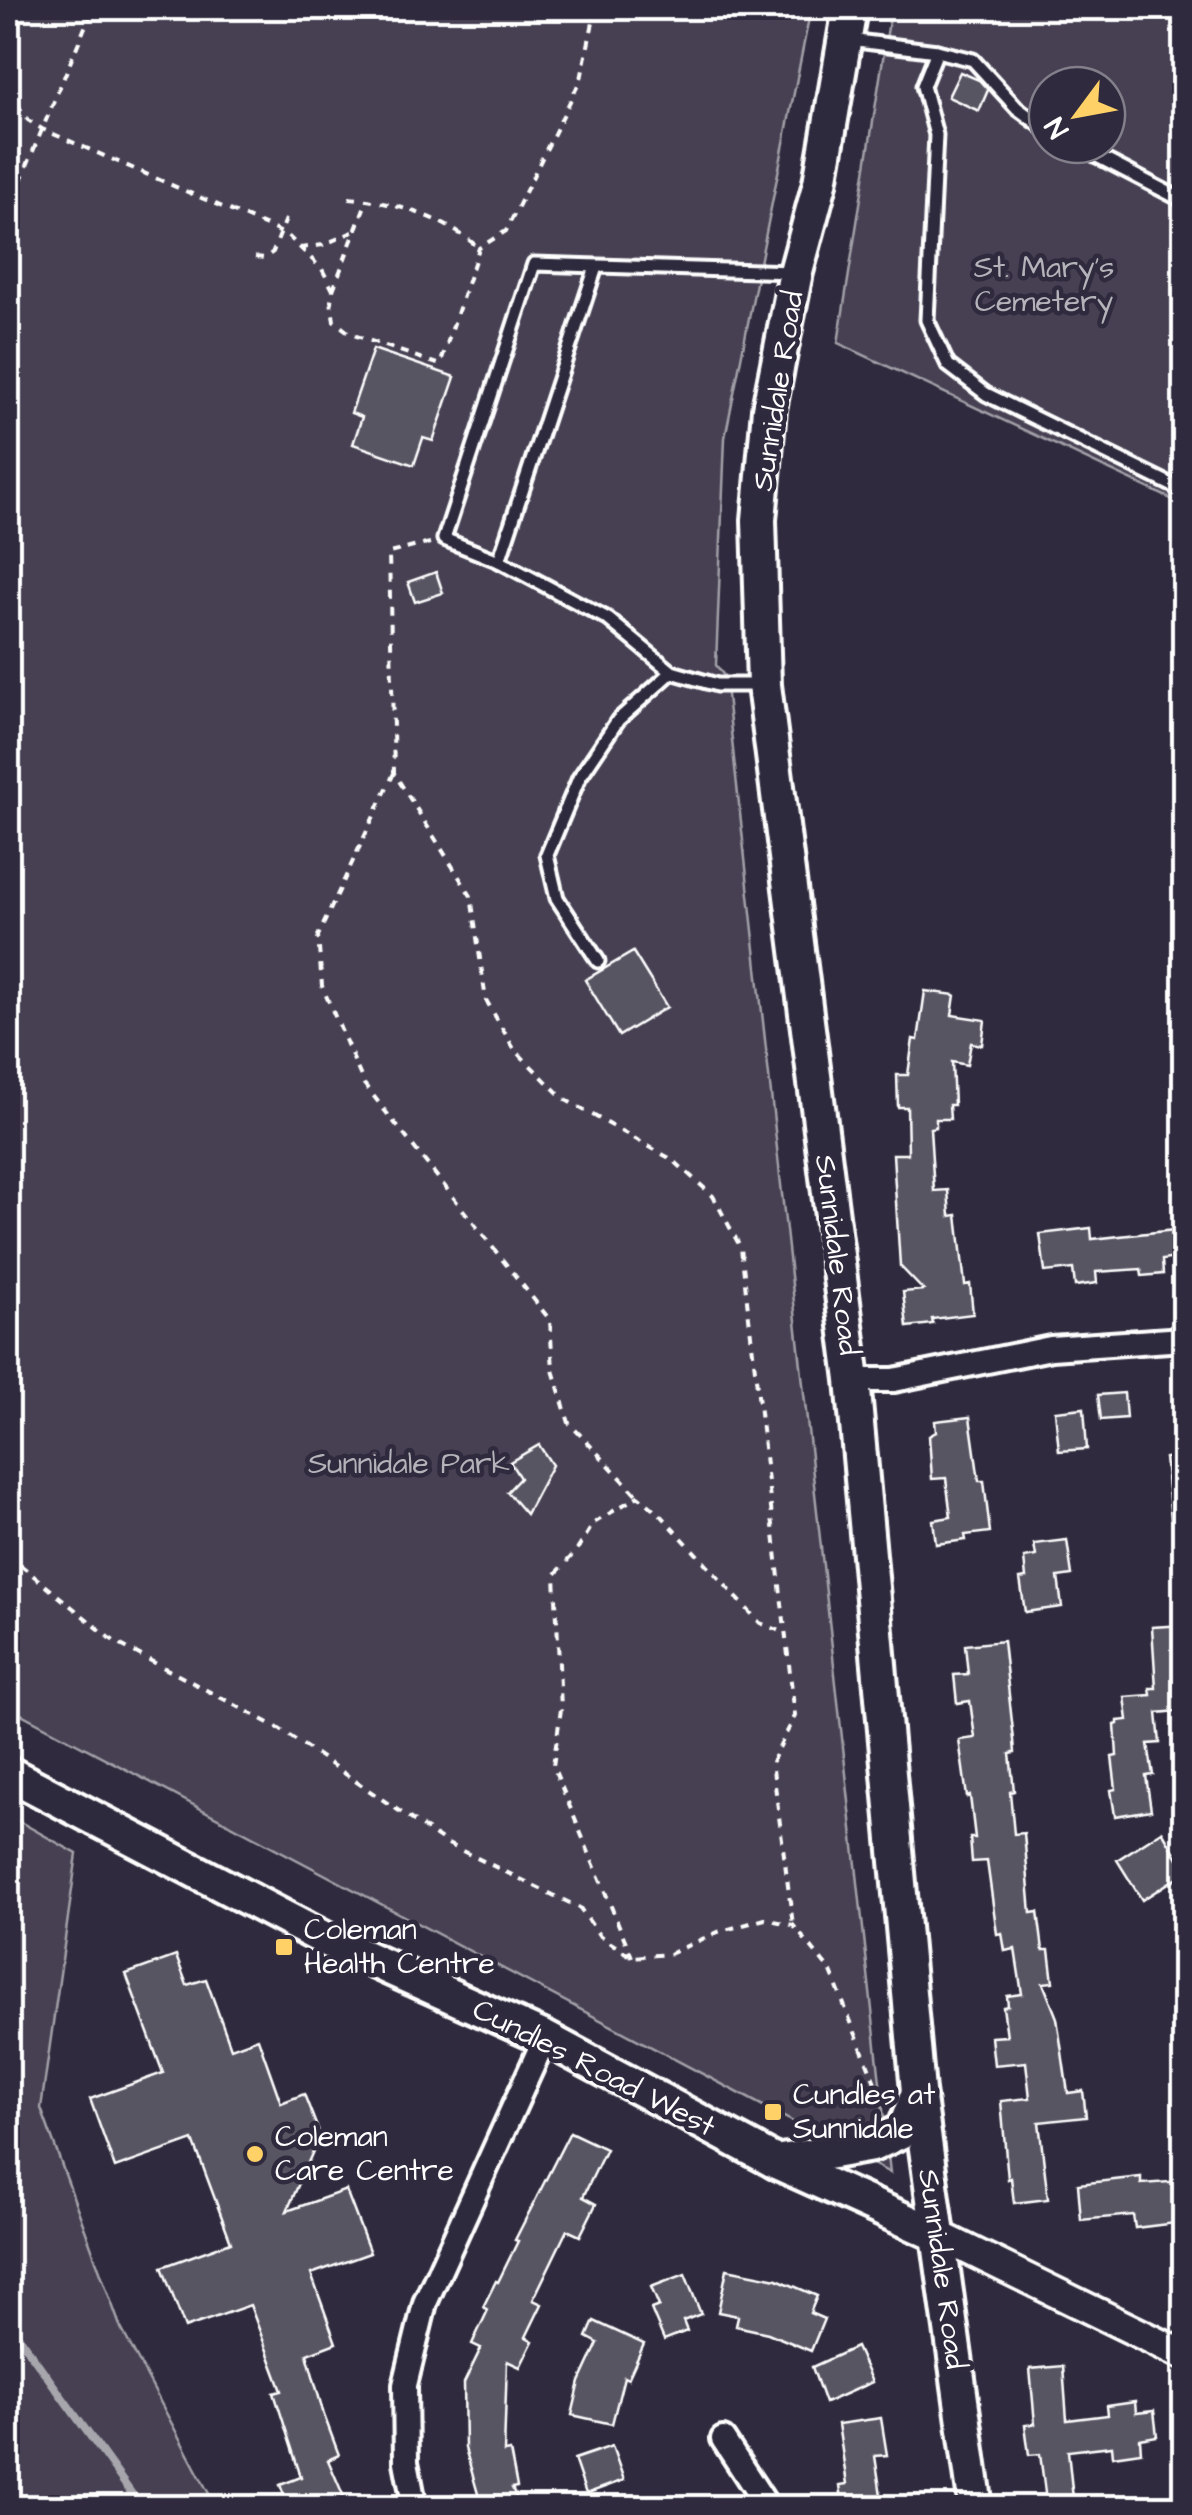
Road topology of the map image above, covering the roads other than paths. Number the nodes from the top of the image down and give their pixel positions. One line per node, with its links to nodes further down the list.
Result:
1 (847, 24): 2 (lane); 7 (main road, Sunnidale Road)
2 (937, 50): 3 (lane); 8 (lane)
3 (1027, 115)
4 (1115, 165): 5 (lane)
5 (1184, 201)
6 (596, 267): 7 (lane); 9 (lane); 9 (lane)
7 (796, 272): 11 (main road, Sunnidale Road)
8 (1184, 491)
9 (499, 561): 10 (lane)
10 (672, 672): 11 (lane); 12 (lane)
11 (764, 685): 14 (main road, Sunnidale Road)
12 (598, 961)
13 (1184, 1339): 14 (street)
14 (853, 1380): 17 (main road, Sunnidale Road)
15 (8, 1773): 16 (main road, Cundles Road West)
16 (545, 2038): 18 (main road, Cundles Road West); 22 (street)
17 (918, 2090): 18 (main road); 19 (main road, Sunnidale Road)
18 (776, 2162): 19 (main road, Cundles Road West)
19 (936, 2234): 20 (street, Cundles Road West); 24 (main road, Sunnidale Road)
20 (1184, 2355)
21 (724, 2439): 23 (street)
22 (415, 2508)
23 (768, 2508)
24 (976, 2508)

